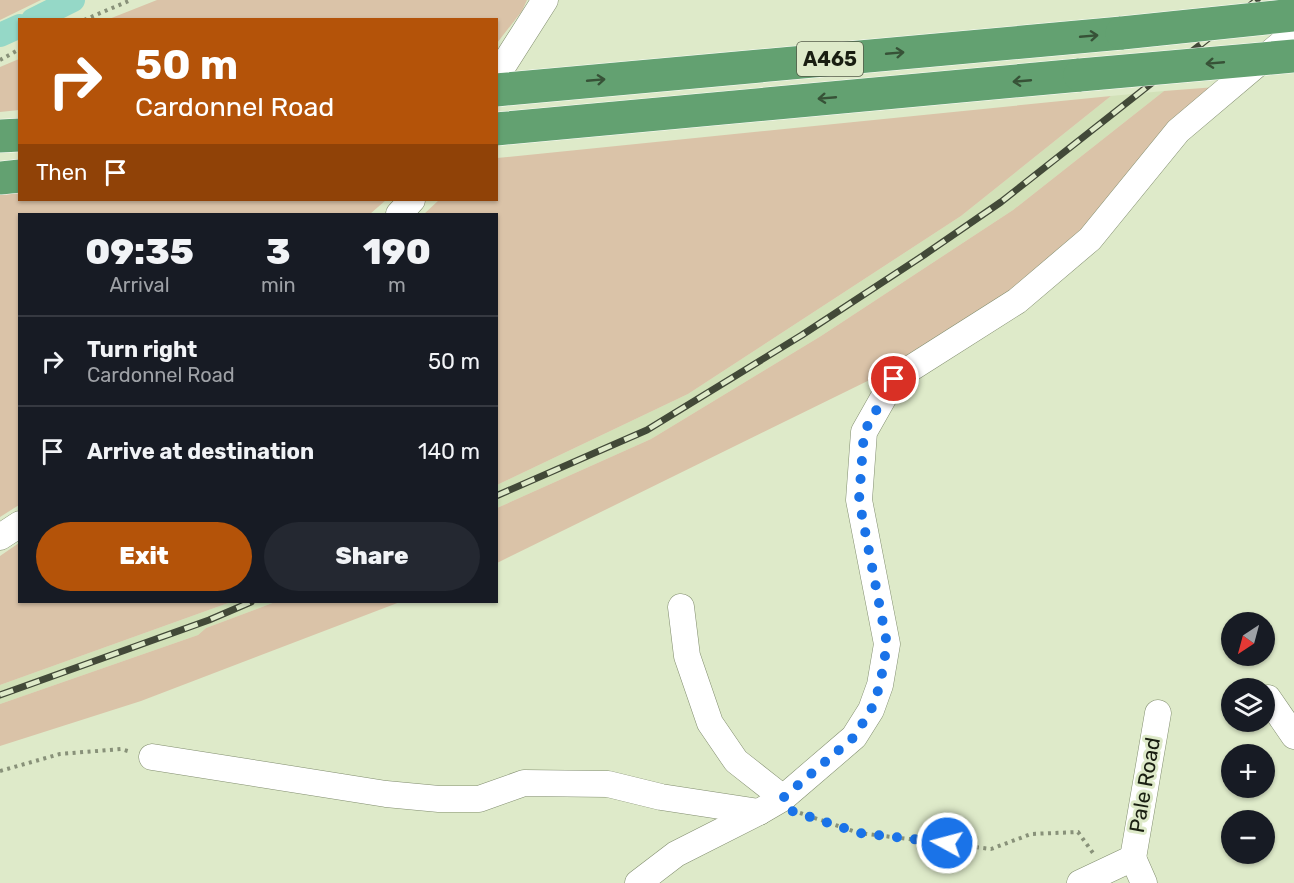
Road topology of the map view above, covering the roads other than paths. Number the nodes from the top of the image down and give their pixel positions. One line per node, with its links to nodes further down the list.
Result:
1 (545, 0): 5 (street)
2 (1294, 15): 6 (highway, A465, one-way to 2, bridge)
3 (1294, 33): 21 (street)
4 (1294, 56): 7 (highway, A465, one-way to 7, bridge)
5 (498, 74)
6 (498, 90)
7 (500, 128)
8 (18, 135): 9 (highway)
9 (0, 136)
10 (18, 176): 11 (highway)
11 (0, 178)
12 (411, 201): 13 (street)
13 (400, 213)
14 (18, 525): 15 (street)
15 (0, 537)
16 (681, 607): 21 (street)
17 (1275, 708): 19 (street)
18 (1158, 712): 23 (street, Pale Road)
19 (1294, 736)
20 (152, 757): 22 (street)
21 (783, 798): 22 (street)
22 (759, 812): 24 (street)
23 (1133, 858): 25 (street, Pale Road); 26 (street, Pale Road)
24 (638, 883)
25 (1080, 883)
26 (1144, 883)

